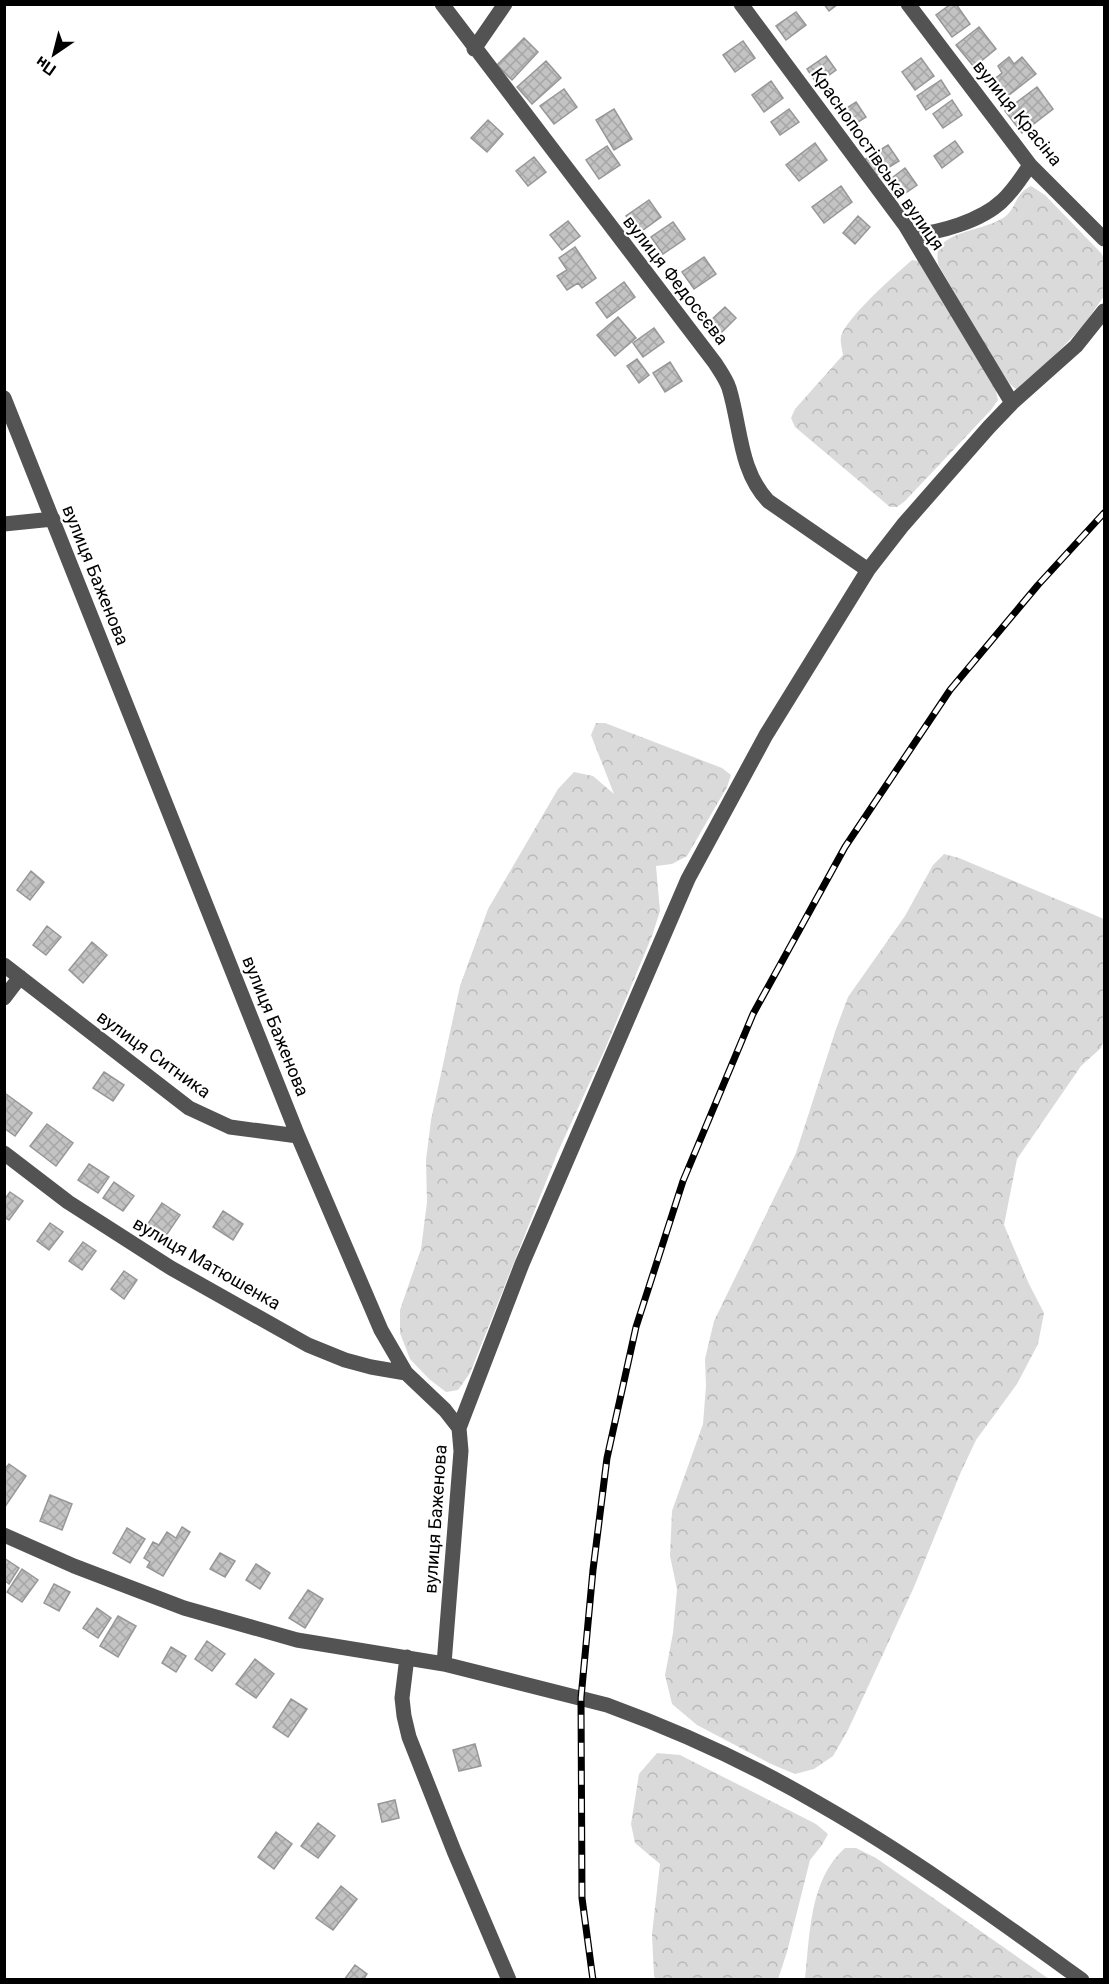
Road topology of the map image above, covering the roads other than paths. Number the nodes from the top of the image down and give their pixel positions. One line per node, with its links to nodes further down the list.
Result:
1 (442, 4): 5 (street, вулиця Федосєєва)
2 (505, 4): 5 (street)
3 (741, 4): 7 (street, Краснопостівська вулиця)
4 (908, 4): 6 (street, вулиця Красіна)
5 (474, 49): 14 (street, вулиця Федосєєва)
6 (1030, 165): 7 (street); 8 (street, вулиця Красіна)
7 (911, 235): 11 (street, Краснопостівська вулиця)
8 (1104, 239)
9 (1104, 311): 11 (street)
10 (4, 398): 12 (street, вулиця Баженова)
11 (1012, 403): 14 (street)
12 (53, 519): 13 (street); 18 (street, вулиця Баженова)
13 (4, 524)
14 (868, 570): 21 (street)
15 (4, 965): 16 (street, вулиця Ситника)
16 (20, 977): 17 (street); 18 (street, вулиця Ситника)
17 (4, 998)
18 (298, 1136): 20 (street, вулиця Баженова)
19 (4, 1153): 20 (street, вулиця Матюшенка)
20 (406, 1373): 21 (street, вулиця Баженова)
21 (459, 1428): 24 (street, вулиця Баженова)
22 (4, 1534): 23 (street)
23 (407, 1658): 24 (street); 25 (street)
24 (444, 1664): 26 (street)
25 (509, 1980)
26 (1083, 1980)

